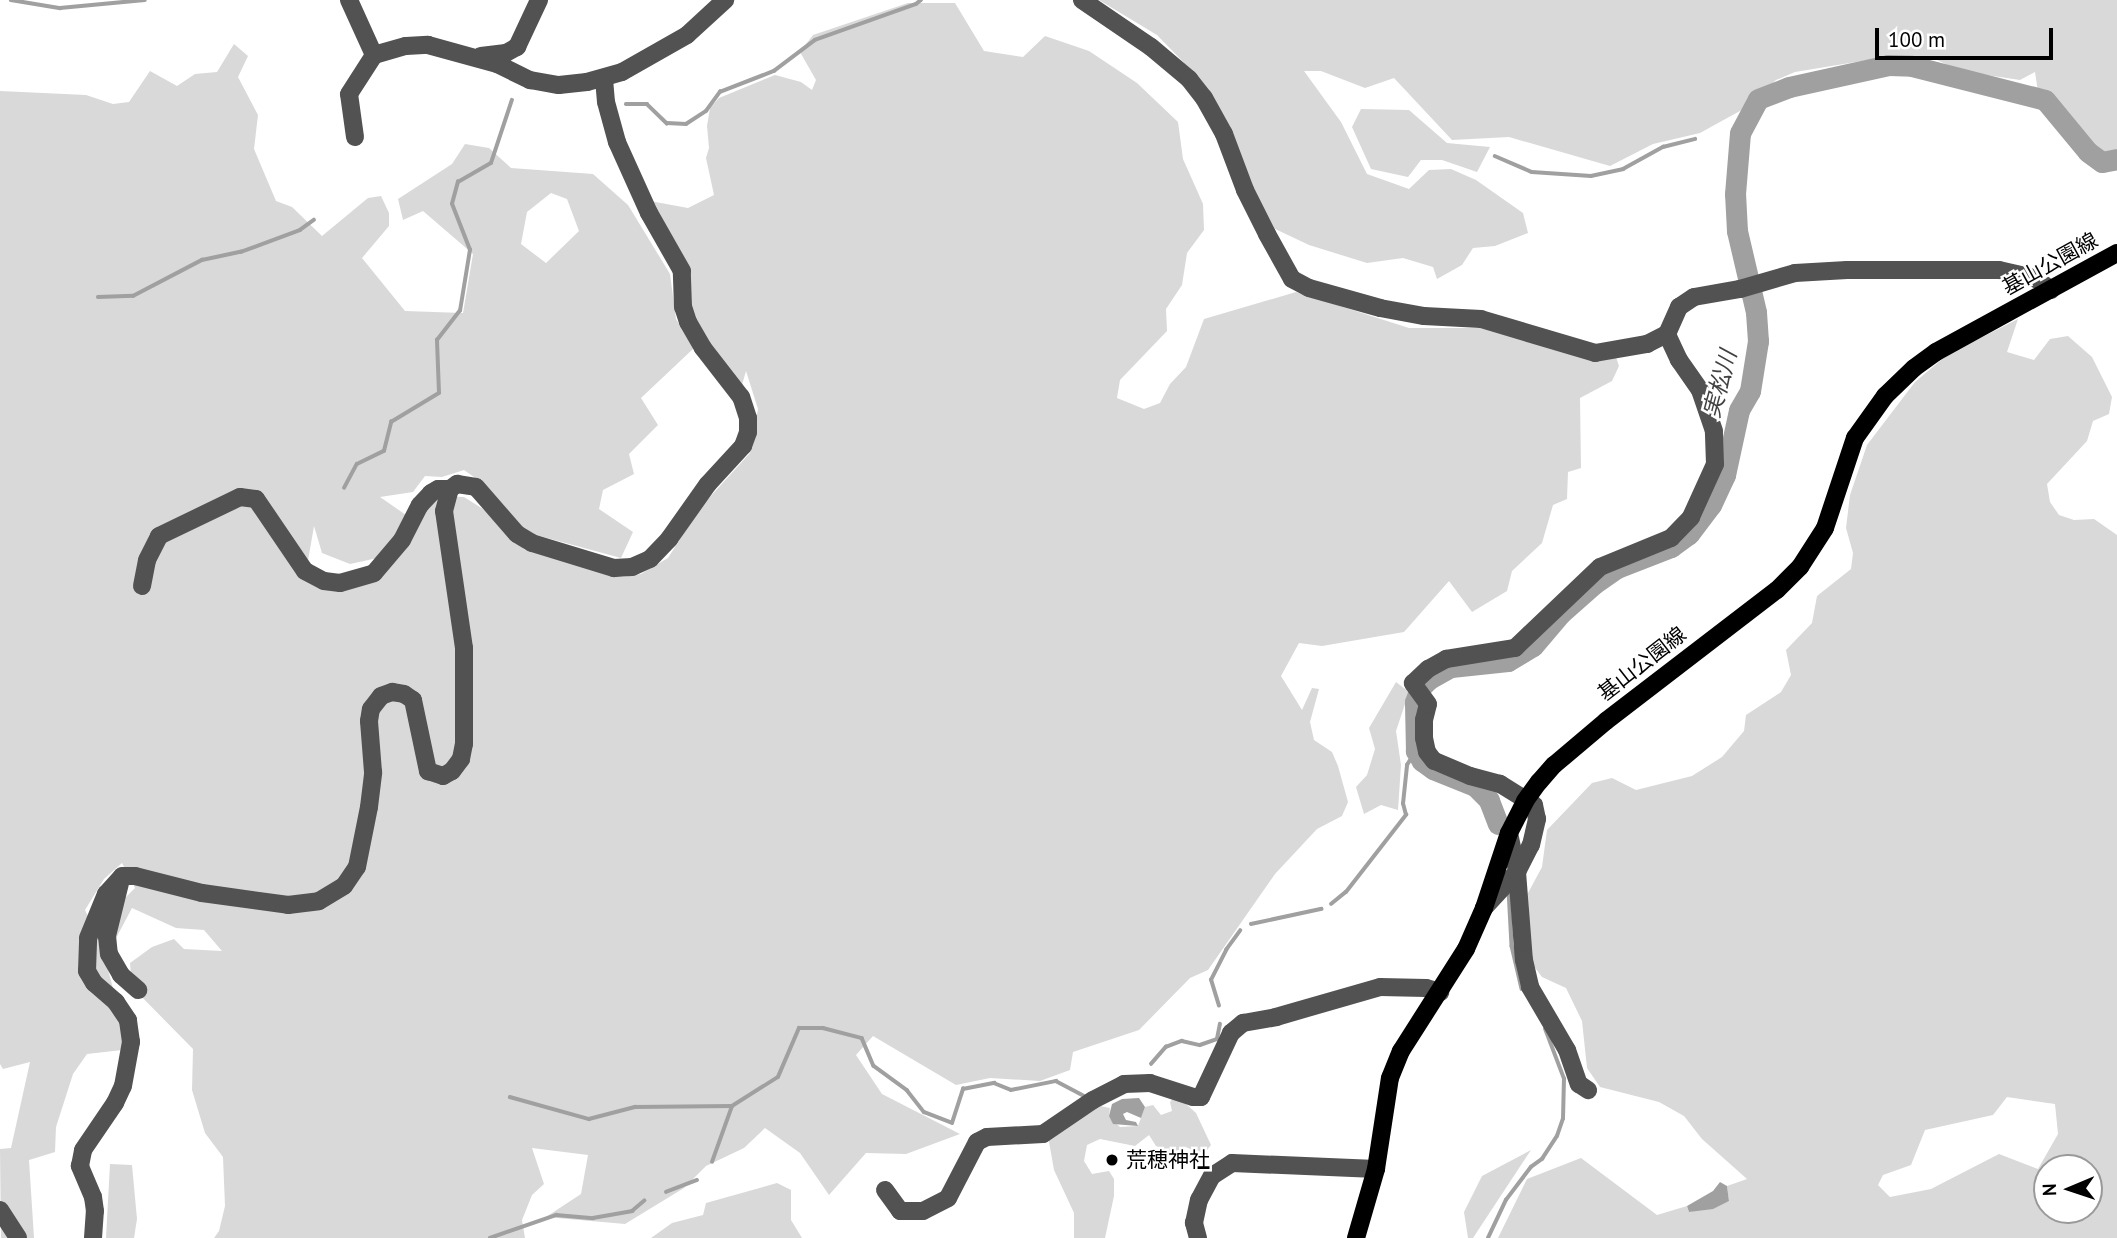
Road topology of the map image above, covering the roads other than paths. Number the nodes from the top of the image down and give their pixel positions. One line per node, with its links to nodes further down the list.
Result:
1 (349, 0): 5 (street)
2 (539, 0): 6 (street)
3 (725, 0): 7 (street)
4 (1082, 0): 11 (street)
5 (374, 55): 6 (street); 8 (street)
6 (474, 58): 7 (street)
7 (604, 79): 12 (street)
8 (355, 137)
9 (2117, 253): 10 (main road, 基山公園線)
10 (2051, 290): 11 (street); 14 (main road, 基山公園線)
11 (1667, 334): 14 (street)
12 (450, 489): 13 (street); 17 (street)
13 (142, 586)
14 (1525, 801): 15 (main road, 基山公園線); 16 (street)
15 (1509, 833): 16 (street); 18 (main road, 基山公園線)
16 (1517, 872): 18 (street); 21 (street)
17 (122, 876): 19 (street); 26 (street)
18 (1485, 908): 20 (main road, 基山公園線)
19 (138, 990)
20 (1440, 992): 22 (main road, 基山公園線); 23 (street)
21 (1588, 1090)
22 (1376, 1169): 27 (street); 28 (main road, 基山公園線)
23 (885, 1190)
24 (0, 1210): 25 (street)
25 (18, 1238)
26 (93, 1238)
27 (1198, 1238)
28 (1356, 1238)

